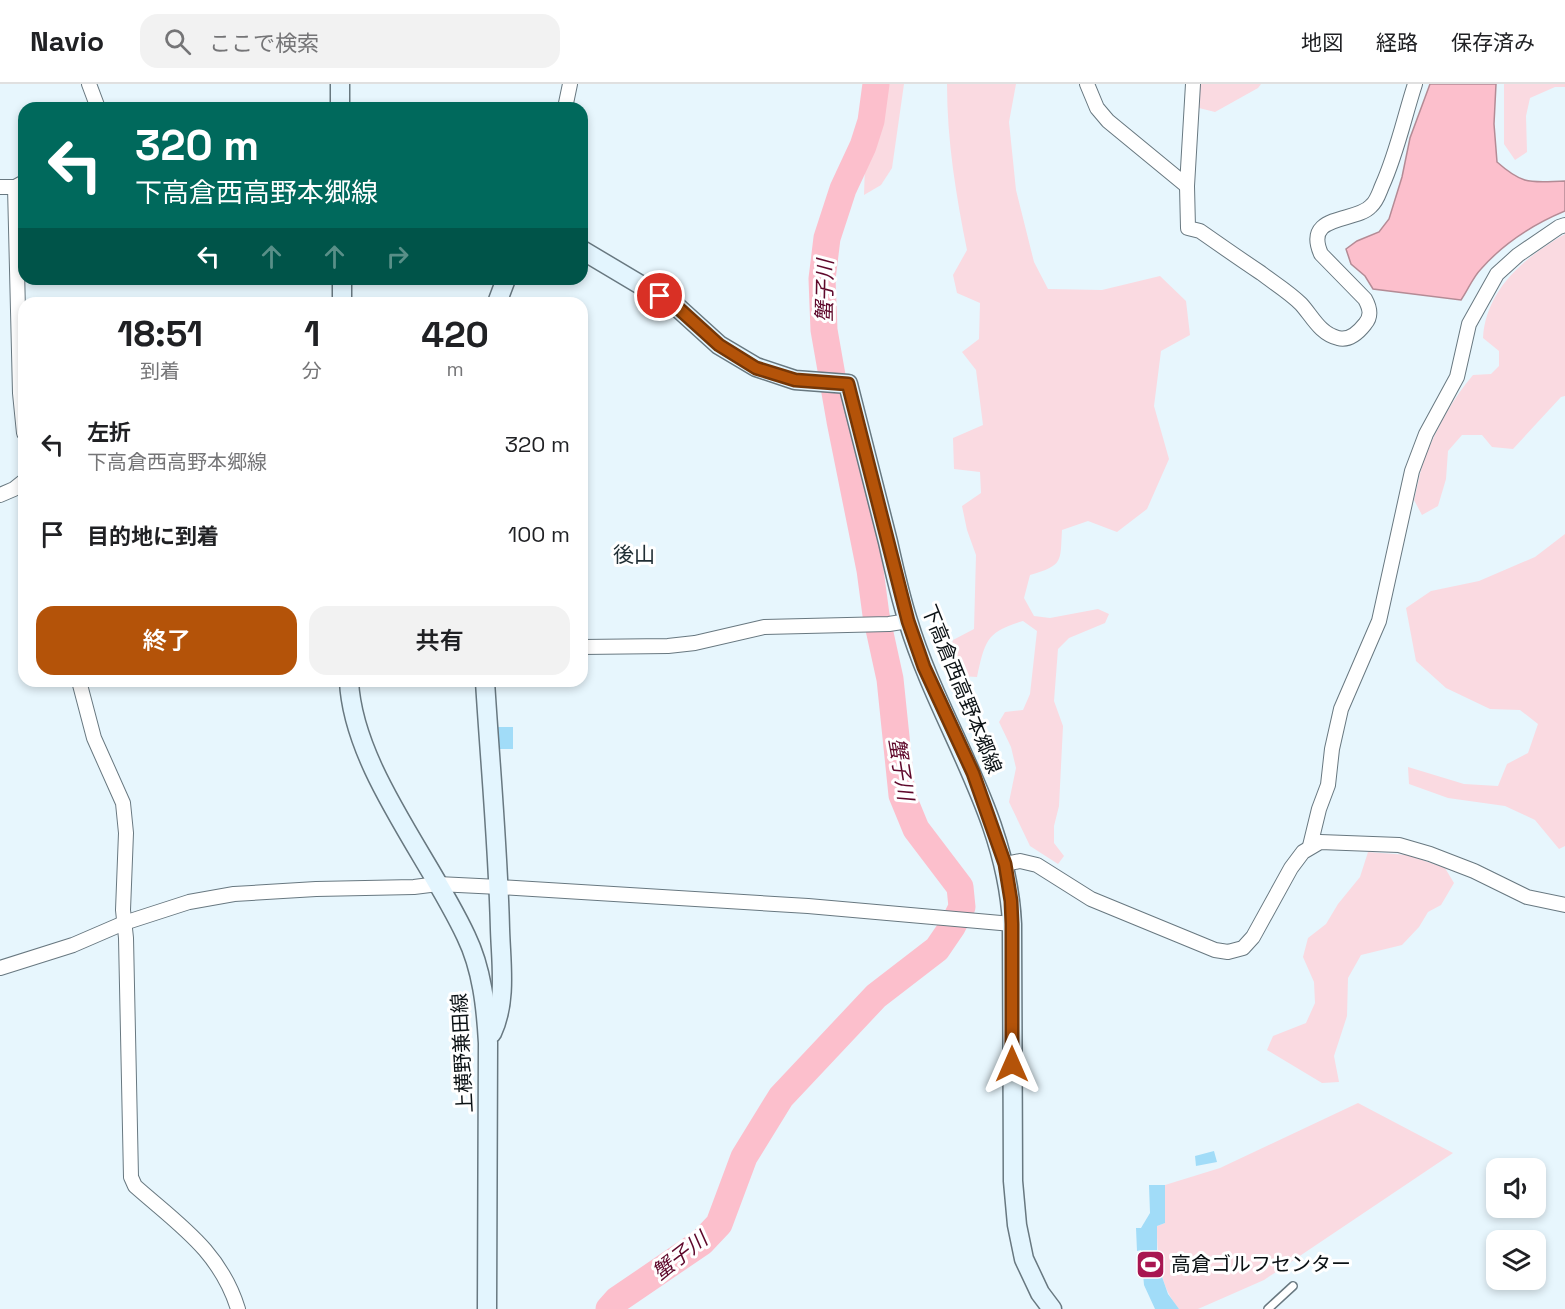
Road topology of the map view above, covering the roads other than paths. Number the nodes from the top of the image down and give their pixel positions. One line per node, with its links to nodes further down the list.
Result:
1 (89, 84): 7 (street)
2 (340, 84): 8 (main road)
3 (570, 84): 9 (street)
4 (1087, 84): 11 (street)
5 (1193, 84): 11 (street)
6 (1415, 84): 11 (street)
7 (96, 102)
8 (340, 102)
9 (566, 102)
10 (18, 185): 12 (street)
11 (1187, 186)
12 (0, 187)
13 (1565, 225): 22 (street)
14 (588, 254): 17 (main road, 下高倉西高野本郷線)
15 (18, 486): 16 (street)
16 (0, 495)
17 (908, 621): 18 (street); 23 (main road, 下高倉西高野本郷線)
18 (588, 647)
19 (81, 687): 27 (street)
20 (350, 687): 24 (main road, 上横野兼田線)
21 (485, 687): 25 (main road)
22 (1310, 846): 23 (street); 26 (street)
23 (1005, 864): 28 (main road, 下高倉西高野本郷線)
24 (438, 884): 25 (street); 27 (street); 30 (main road, 上横野兼田線)
25 (499, 887): 28 (street); 30 (main road)
26 (1565, 905)
27 (124, 923): 29 (street); 32 (street)
28 (1012, 924): 34 (main road, 下高倉西高野本郷線)
29 (0, 968)
30 (488, 1043): 33 (main road, 上横野兼田線)
31 (1293, 1286): 35 (lane)
32 (238, 1309)
33 (487, 1309)
34 (1052, 1309)
35 (1268, 1309)

